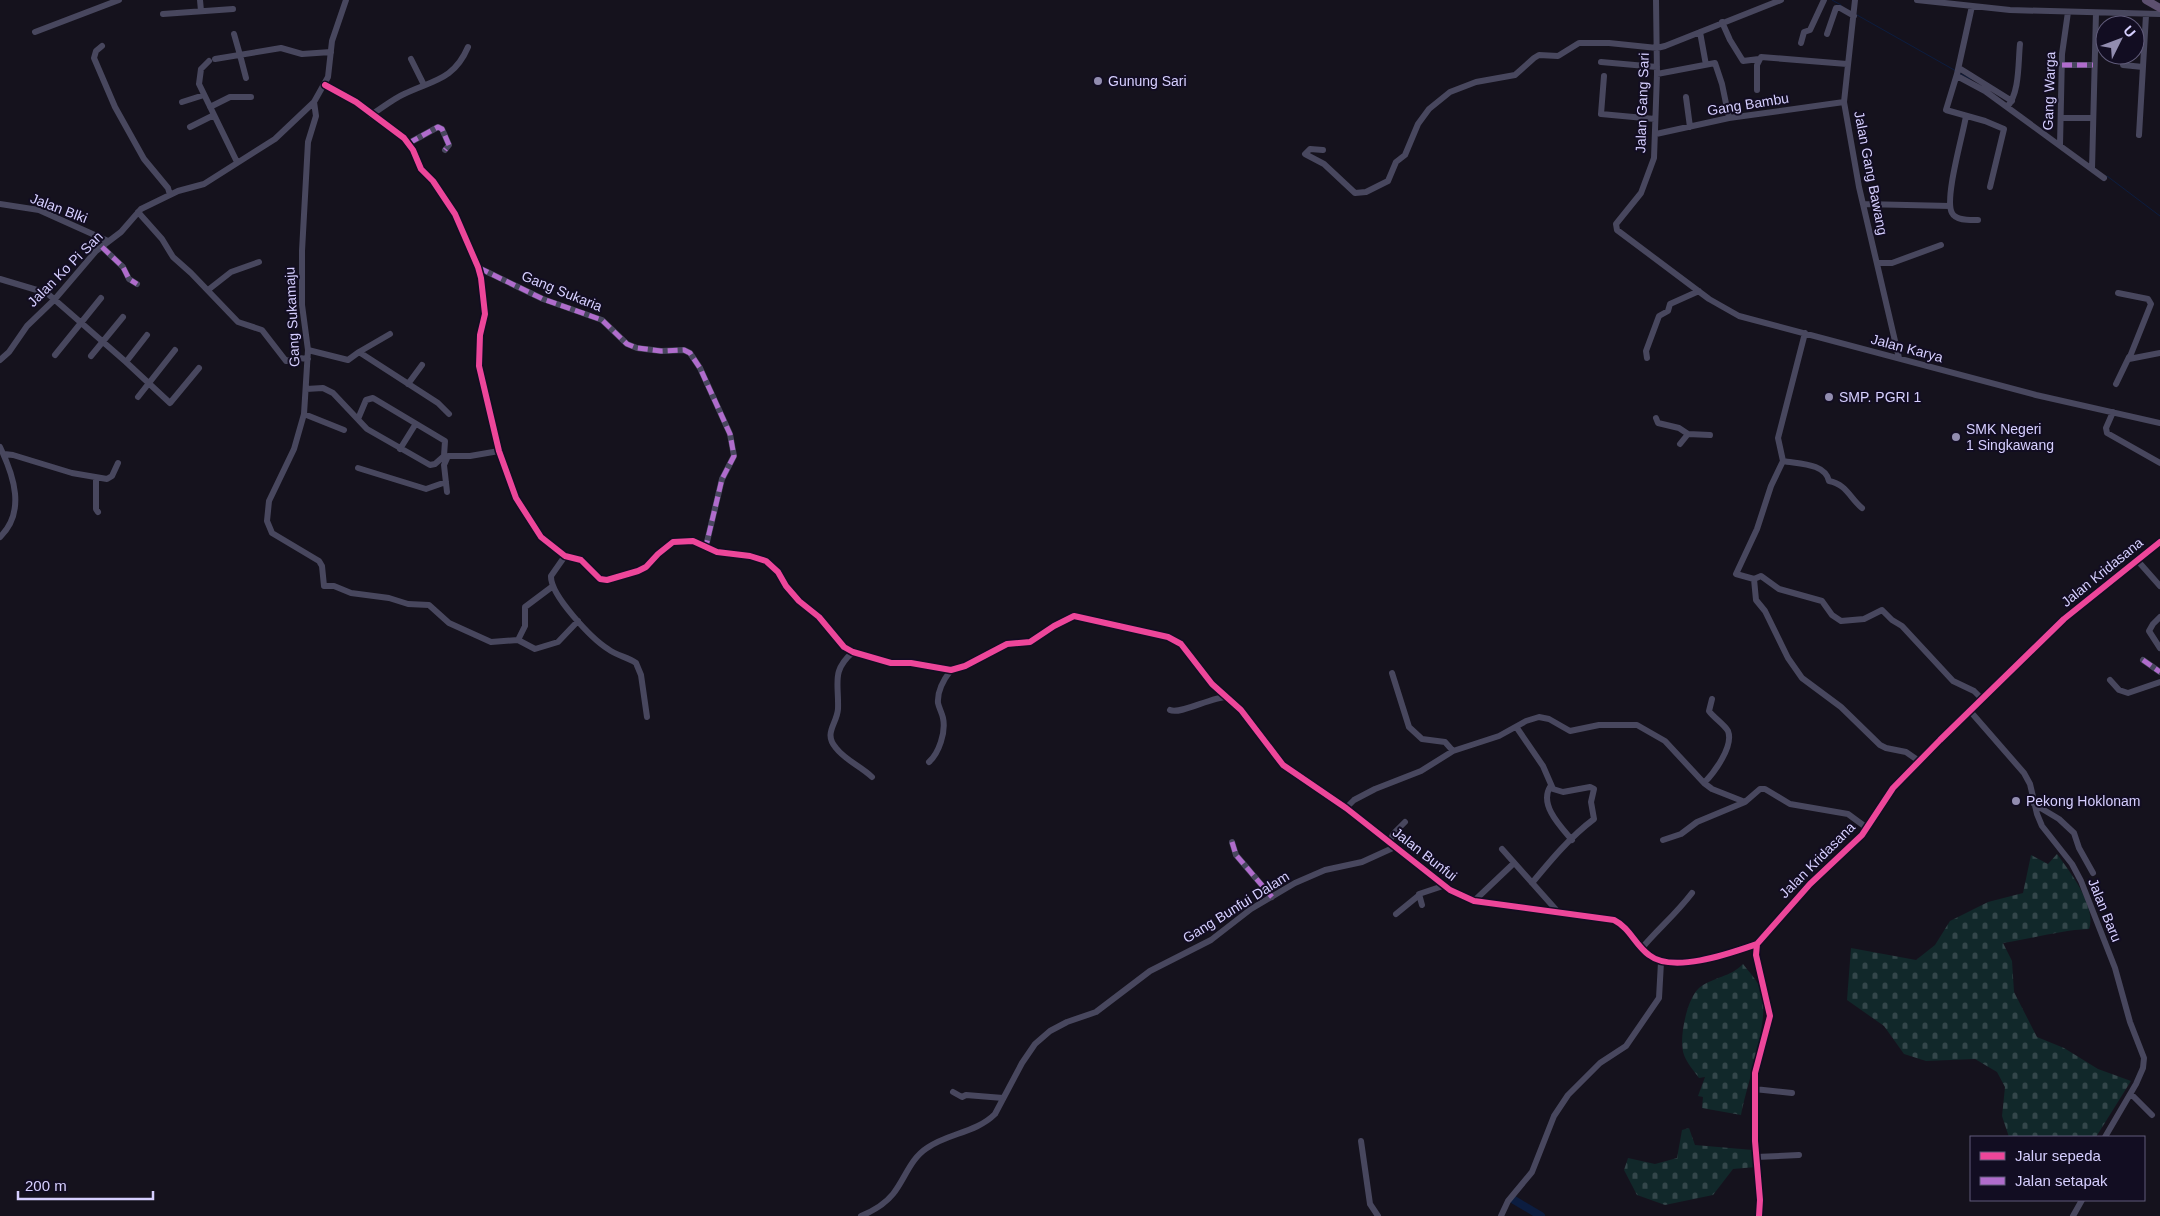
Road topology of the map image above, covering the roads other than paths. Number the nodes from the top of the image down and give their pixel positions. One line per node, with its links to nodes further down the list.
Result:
1 (119, 0): 22 (street)
2 (200, 0): 14 (street)
3 (346, 0): 31 (street, Jalan Ko Pi San)
4 (1656, 0): 30 (street, Jalan Gang Sari)
5 (1781, 0): 21 (street)
6 (1824, 0): 26 (street)
7 (1855, 0): 18 (street, Jalan Gang Bawang)
8 (1917, 0): 10 (street)
9 (2146, 0): 12 (main road)
10 (1953, 2): 11 (street)
11 (1972, 6): 15 (street); 43 (street)
12 (2160, 8)
13 (233, 9): 14 (street)
14 (201, 11): 17 (street)
15 (2068, 12): 16 (street); 38 (street, Gang Warga)
16 (2096, 13): 20 (street); 39 (street)
17 (163, 14)
18 (1854, 14): 25 (street); 36 (street, Jalan Gang Bawang)
19 (2160, 14): 20 (street)
20 (2146, 15): 41 (street)
21 (1722, 22): 23 (street); 34 (street)
22 (35, 32)
23 (1700, 32): 30 (street); 37 (street)
24 (234, 34): 32 (street)
25 (1827, 34)
26 (1801, 42)
27 (2020, 44): 55 (street)
28 (102, 46): 76 (street)
29 (468, 47): 47 (street)
30 (1657, 48): 42 (street, Jalan Gang Sari); 71 (street)
31 (331, 52): 32 (street); 46 (street, Jalan Ko Pi San)
32 (240, 55): 45 (street); 49 (street)
33 (411, 59): 47 (street)
34 (1759, 59): 36 (street); 48 (street)
35 (1601, 62): 42 (street)
36 (1847, 64): 54 (street, Jalan Gang Bawang)
37 (1706, 65): 42 (street); 60 (street)
38 (2062, 65): 39 (street); 61 (street, Gang Warga)
39 (2093, 65): 62 (street)
40 (2124, 65): 41 (street)
41 (2143, 67): 67 (street)
42 (1657, 71): 63 (street, Jalan Gang Sari)
43 (1958, 72): 55 (street); 59 (street)
44 (1604, 76): 63 (street)
45 (246, 78)
46 (325, 85): 53 (street, Jalan Ko Pi San); 57 (street)
47 (424, 85): 57 (street)
48 (1757, 90)
49 (204, 95): 52 (street); 56 (street)
50 (251, 97): 56 (street)
51 (1686, 97): 64 (street)
52 (182, 102)
53 (314, 102): 72 (street, Jalan Ko Pi San); 103 (street, Gang Sukamaju)
54 (1844, 102): 60 (street, Gang Bambu); 78 (street, Jalan Gang Bawang)
55 (2010, 104): 69 (street)
56 (210, 108): 58 (street)
57 (371, 114): 68 (street)
58 (214, 115): 65 (street); 72 (street)
59 (1966, 116): 75 (street); 79 (street)
60 (1729, 118): 64 (street, Gang Bambu)
61 (2062, 118): 62 (street); 69 (street, Gang Warga)
62 (2092, 118): 73 (street)
63 (1655, 119): 66 (street, Jalan Gang Sari)
64 (1690, 126): 66 (street, Gang Bambu)
65 (190, 127)
66 (1656, 134): 86 (street, Jalan Gang Sari)
67 (2139, 135)
68 (409, 143): 70 (street); 88 (street)
69 (2060, 143): 73 (street)
70 (445, 150)
71 (1323, 150)
72 (237, 162): 76 (street, Jalan Ko Pi San)
73 (2093, 167): 74 (street)
74 (2104, 178)
75 (1990, 187)
76 (170, 195): 80 (street, Jalan Ko Pi San)
77 (0, 204): 82 (street, Jalan Blki)
78 (1863, 204): 79 (street); 87 (street, Jalan Gang Bawang)
79 (1950, 206): 81 (street)
80 (138, 212): 82 (street, Jalan Ko Pi San); 91 (street)
81 (1978, 220)
82 (108, 241): 84 (street, Jalan Ko Pi San)
83 (1941, 244): 87 (street)
84 (102, 246): 90 (street); 95 (street, Jalan Ko Pi San)
85 (259, 262): 91 (street)
86 (1661, 263): 92 (street, Jalan Karya)
87 (1877, 264): 110 (street, Jalan Gang Bawang)
88 (479, 268): 134 (street); 148 (street, Gang Sukaria)
89 (0, 279): 95 (street)
90 (137, 284)
91 (208, 290): 111 (street)
92 (1700, 292): 98 (street, Jalan Karya); 109 (street)
93 (2118, 293): 108 (street)
94 (101, 298): 97 (street)
95 (55, 299): 97 (street); 112 (street, Jalan Ko Pi San)
96 (123, 317): 101 (street)
97 (80, 322): 101 (street); 106 (street)
98 (1804, 333): 110 (street, Jalan Karya); 137 (street)
99 (390, 334): 104 (street)
100 (147, 336): 113 (street)
101 (102, 342): 107 (street); 113 (street)
102 (175, 350): 116 (street)
103 (308, 350): 104 (street); 111 (street, Gang Sukamaju)
104 (359, 352): 117 (street)
105 (2160, 353): 108 (street)
106 (54, 355)
107 (91, 356)
108 (2129, 357): 118 (street)
109 (1647, 358)
110 (1899, 358): 121 (street, Jalan Karya)
111 (308, 359): 119 (street, Gang Sukamaju)
112 (0, 360)
113 (126, 362): 116 (street)
114 (422, 365): 117 (street)
115 (199, 368): 116 (street)
116 (148, 383): 120 (street)
117 (408, 384): 123 (street)
118 (2116, 384)
119 (306, 389): 122 (street, Gang Sukamaju); 125 (street)
120 (138, 397)
121 (2114, 412): 126 (street, Jalan Karya); 139 (street)
122 (304, 414): 128 (street); 156 (street, Gang Sukamaju)
123 (449, 414)
124 (1656, 418): 129 (street)
125 (358, 419): 127 (street); 133 (street)
126 (2160, 423)
127 (415, 425): 133 (street); 136 (street)
128 (344, 430)
129 (1688, 434): 130 (street); 131 (street)
130 (1710, 436)
131 (1680, 444)
132 (0, 447): 135 (street)
133 (400, 449): 136 (street)
134 (498, 451): 136 (street); 149 (street)
135 (4, 454): 141 (street); 146 (street)
136 (446, 456): 142 (street)
137 (1783, 461): 144 (street); 151 (street)
138 (118, 463): 141 (street)
139 (2160, 463)
140 (358, 468): 142 (street)
141 (96, 478): 145 (street)
142 (446, 482): 143 (street)
143 (447, 492)
144 (1862, 508)
145 (98, 512)
146 (0, 536)
147 (2160, 542): 150 (street, Jalan Kridasana)
148 (706, 546): 149 (street); 158 (street)
149 (565, 556): 152 (street)
150 (2137, 560): 153 (street); 167 (street, Jalan Kridasana)
151 (1754, 579): 167 (street); 173 (street)
152 (553, 586): 155 (street); 156 (street)
153 (2160, 586)
154 (2160, 617): 157 (street)
155 (578, 621): 156 (street); 170 (street)
156 (518, 640)
157 (2160, 648)
158 (853, 652): 160 (street); 175 (street)
159 (2143, 660): 161 (street)
160 (951, 670): 165 (street, Jalan Bunfui); 174 (street)
161 (2160, 672)
162 (1392, 673): 172 (street)
163 (2110, 680): 164 (street)
164 (2160, 682)
165 (1228, 698): 168 (street); 180 (street, Jalan Bunfui)
166 (1712, 698): 176 (street)
167 (1982, 699): 169 (street, Jalan Kridasana)
168 (1170, 710)
169 (1970, 711): 173 (street, Jalan Kridasana); 179 (street, Jalan Baru)
170 (647, 717)
171 (1517, 728): 172 (street); 176 (street); 177 (street)
172 (1453, 751): 180 (street)
173 (1919, 761): 182 (street, Jalan Kridasana)
174 (929, 762)
175 (872, 777)
176 (1704, 783): 178 (street)
177 (1550, 787): 183 (street); 183 (street)
178 (1745, 802): 182 (street); 184 (street)
179 (2034, 804): 190 (street); 206 (street, Jalan Baru)
180 (1346, 808): 186 (street, Jalan Bunfui)
181 (1405, 822): 186 (street)
182 (1867, 828): 200 (street, Jalan Kridasana)
183 (1572, 840): 191 (street)
184 (1663, 840)
185 (1232, 842): 195 (street)
186 (1389, 842): 187 (street, Jalan Bunfui)
187 (1395, 847): 192 (street, Jalan Bunfui); 195 (street, Gang Bunfui Dalam)
188 (1502, 849): 189 (street)
189 (1514, 863): 191 (street); 196 (street)
190 (2093, 873)
191 (1532, 883): 198 (street)
192 (1443, 886): 194 (street); 196 (street, Jalan Bunfui)
193 (1692, 893): 201 (street)
194 (1418, 896): 197 (street); 199 (street)
195 (1272, 897): 207 (street, Gang Bunfui Dalam)
196 (1474, 901): 198 (street, Jalan Bunfui)
197 (1422, 905)
198 (1559, 913): 201 (street, Jalan Bunfui)
199 (1396, 914)
200 (1757, 944): 202 (street); 203 (street)
201 (1642, 948): 202 (street, Jalan Bunfui)
202 (1661, 962): 216 (street)
203 (1754, 1089): 205 (street); 212 (street)
204 (953, 1092): 207 (street)
205 (1792, 1093)
206 (2131, 1094): 208 (street); 209 (street, Jalan Baru)
207 (1003, 1098): 214 (street, Gang Bunfui Dalam)
208 (2152, 1115)
209 (2106, 1136)
210 (1361, 1141): 215 (street)
211 (1799, 1155): 212 (street)
212 (1756, 1157): 217 (street)
213 (2081, 1201): 218 (street)
214 (861, 1216)
215 (1378, 1216)
216 (1501, 1216)
217 (1759, 1216)
218 (2073, 1216)

